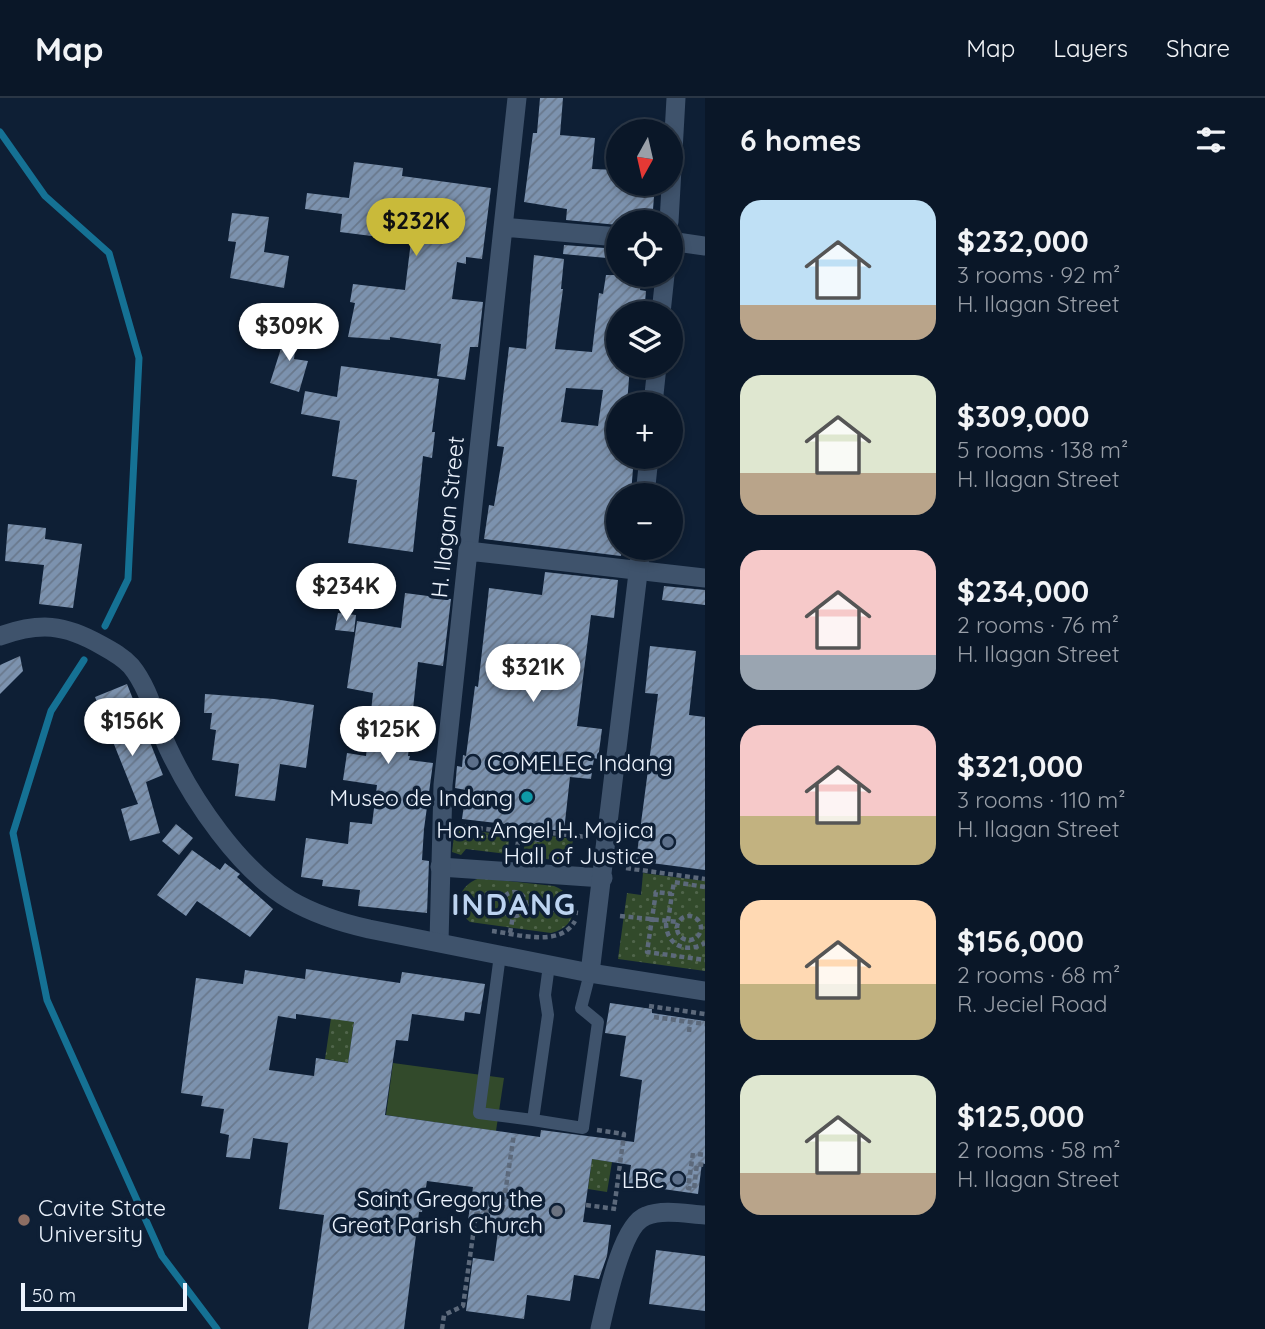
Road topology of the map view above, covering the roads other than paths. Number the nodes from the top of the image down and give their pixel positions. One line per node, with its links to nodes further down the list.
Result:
1 (517, 98): 4 (street, H. Ilagan Street)
2 (676, 98): 3 (street)
3 (670, 210)
4 (503, 227): 5 (street); 8 (street, H. Ilagan Street)
5 (606, 236)
6 (683, 243): 7 (street)
7 (705, 246)
8 (468, 551): 10 (street); 13 (street, H. Ilagan Street)
9 (640, 560): 10 (street)
10 (639, 571): 11 (street); 14 (street)
11 (705, 578)
12 (0, 636): 15 (street)
13 (440, 867): 14 (street); 15 (street, H. Ilagan Street)
14 (603, 878): 18 (street)
15 (439, 943): 16 (street)
16 (500, 955): 17 (street); 20 (lane)
17 (549, 965): 18 (street); 20 (lane)
18 (590, 972): 19 (street); 20 (lane)
19 (705, 991)
20 (533, 1121)
21 (705, 1215): 22 (street)
22 (600, 1329)

